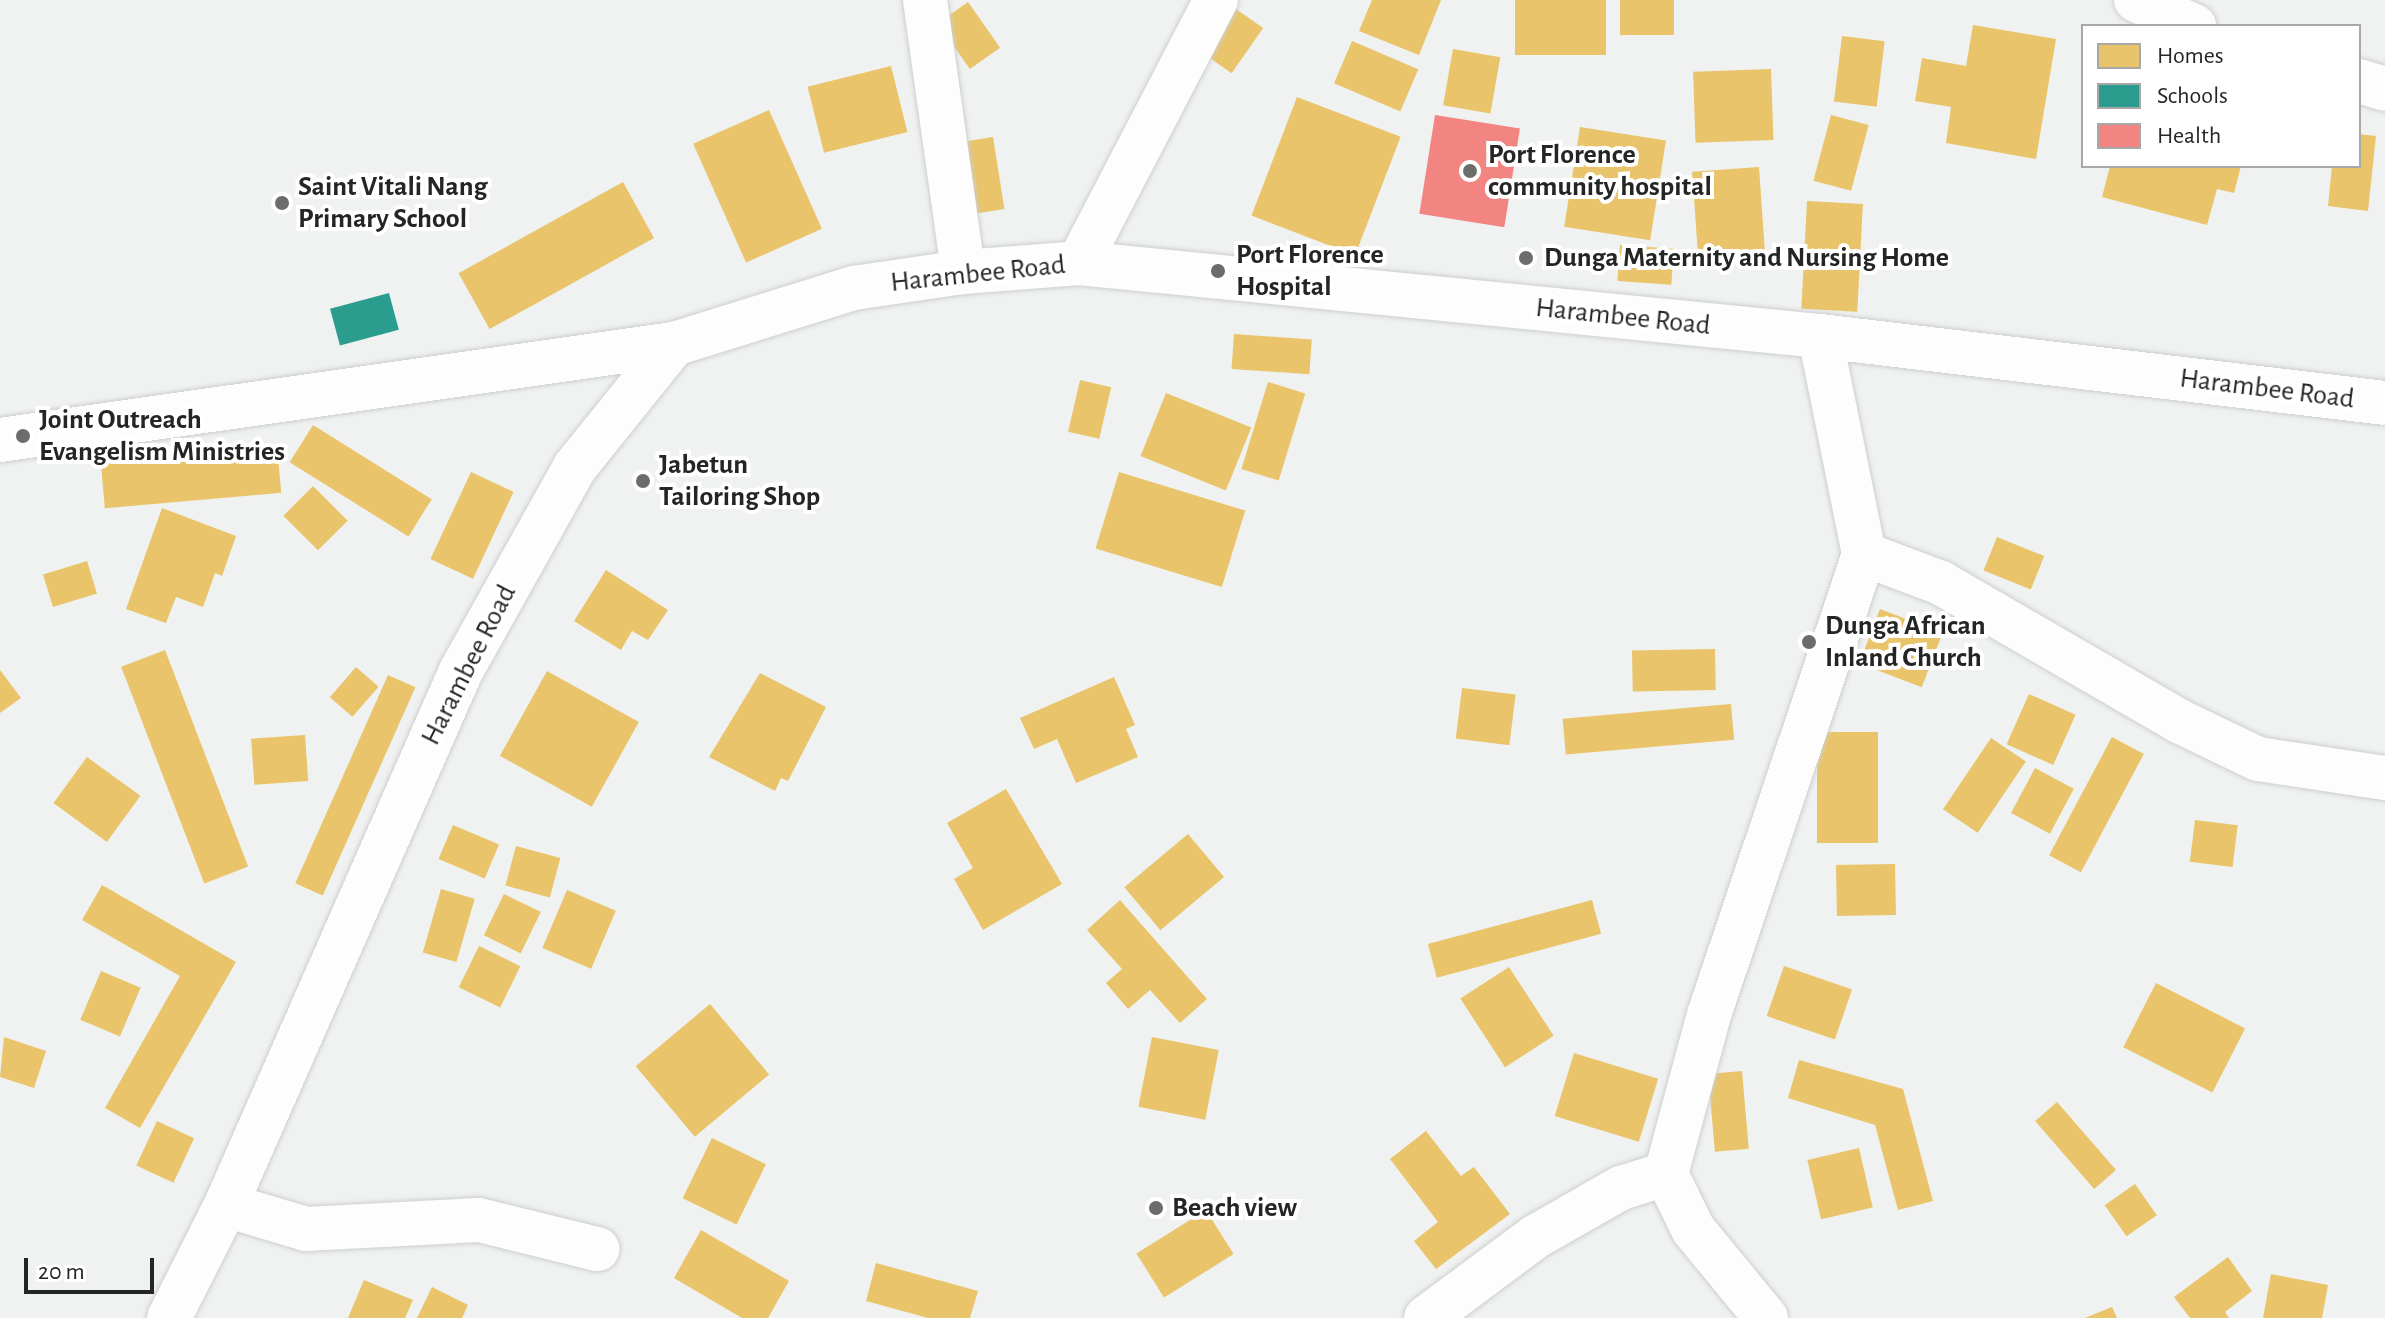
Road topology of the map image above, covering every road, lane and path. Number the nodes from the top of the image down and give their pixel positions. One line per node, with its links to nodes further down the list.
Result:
1 (925, 0): 8 (street)
2 (1216, 0): 7 (street)
3 (2136, 0): 4 (street)
4 (2190, 24)
5 (2361, 82): 6 (street)
6 (2385, 89)
7 (1079, 263): 8 (street, Harambee Road); 9 (street, Harambee Road)
8 (963, 272): 10 (street, Harambee Road)
9 (1820, 336): 11 (street, Harambee Road); 13 (street)
10 (674, 344): 12 (street); 16 (street, Harambee Road)
11 (2385, 403)
12 (0, 440)
13 (1864, 554): 14 (street); 15 (street)
14 (2385, 778)
15 (1666, 1174): 19 (street); 20 (street)
16 (226, 1205): 17 (street); 18 (street, Harambee Road)
17 (597, 1249)
18 (169, 1318)
19 (1426, 1318)
20 (1766, 1318)

